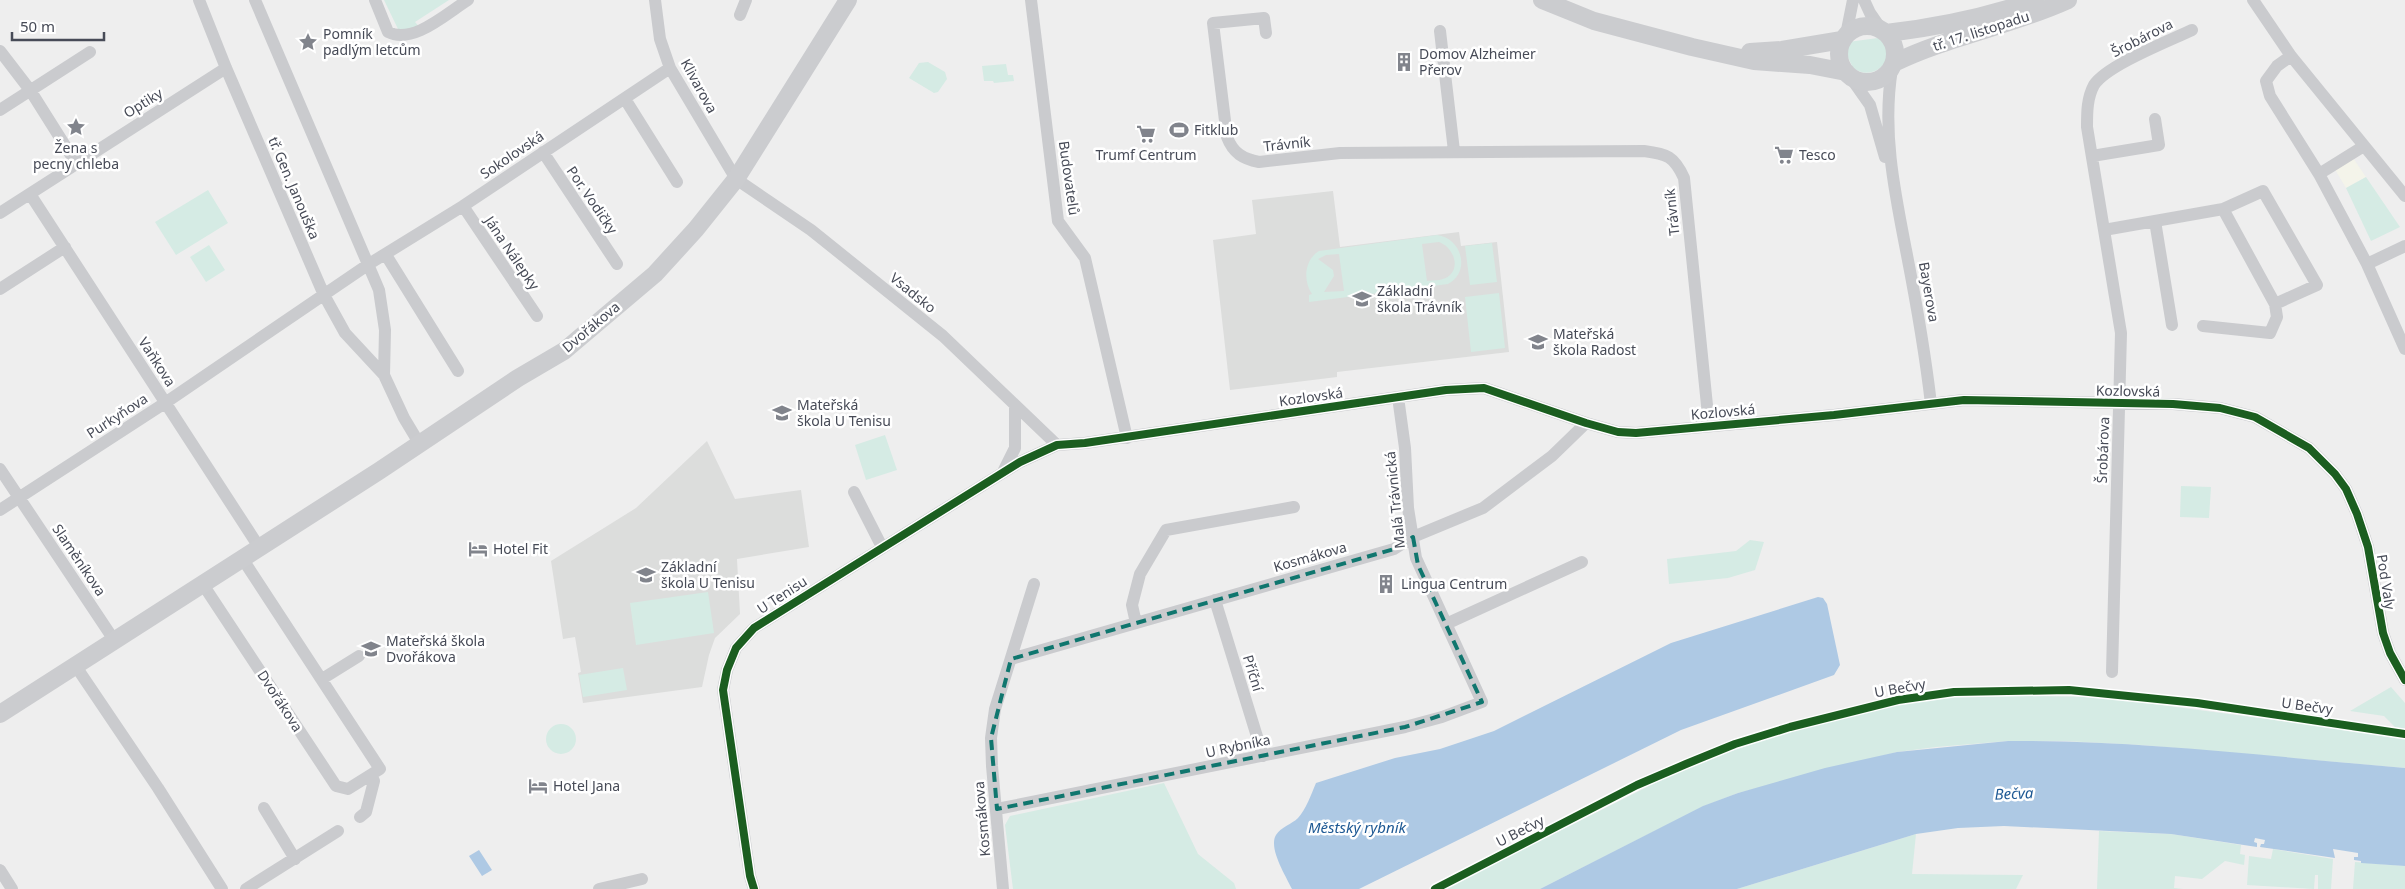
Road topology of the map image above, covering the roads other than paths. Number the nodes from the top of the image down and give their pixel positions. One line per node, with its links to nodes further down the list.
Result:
1 (199, 0): 26 (street, tř. Gen. Janouška)
2 (255, 0): 52 (street, tř. Gen. Janouška)
3 (375, 0): 4 (street)
4 (468, 0)
5 (654, 0): 27 (street, Klivarova)
6 (746, 0): 15 (street)
7 (848, 0): 39 (main road, Dvořákova)
8 (1031, 0): 71 (street, Budovatelů)
9 (1542, 0): 21 (main road, tř. 17. listopadu)
10 (1853, 0): 20 (street)
11 (1864, 0): 18 (street)
12 (2035, 0): 18 (main road, tř. 17. listopadu)
13 (2068, 0): 25 (main road, tř. 17. listopadu)
14 (2253, 0): 24 (street)
15 (740, 15)
16 (2192, 30): 36 (street, Šrobárova)
17 (1440, 31): 35 (street)
18 (1884, 31): 20 (main road, tř. 17. listopadu); 25 (main road)
19 (1266, 33): 35 (street, Trávník)
20 (1844, 38): 21 (main road, tř. 17. listopadu); 28 (main road)
21 (1692, 47): 28 (main road, tř. 17. listopadu)
22 (0, 51): 29 (street)
23 (90, 52): 29 (street)
24 (2291, 56): 33 (street); 38 (street)
25 (1893, 66): 28 (main road, tř. 17. listopadu); 41 (street, Bayerova)
26 (226, 68): 37 (street, Optiky); 56 (street, tř. Gen. Janouška)
27 (670, 68): 30 (street, Sokolovská); 39 (street, Klivarova)
28 (1849, 75): 41 (street, Bayerova)
29 (30, 90): 31 (street); 37 (street)
30 (625, 99): 34 (street, Sokolovská); 40 (street)
31 (0, 110)
32 (2155, 119): 36 (street)
33 (2364, 146): 38 (street); 43 (street)
34 (542, 152): 44 (street, Sokolovská); 53 (street, Por. Vodičky)
35 (1454, 152): 70 (street, Trávník)
36 (2092, 156): 48 (street, Šrobárova)
37 (76, 163): 42 (street, Optiky)
38 (2319, 174): 54 (street)
39 (736, 179): 68 (street, Vsadsko); 72 (main road, Dvořákova)
40 (677, 182)
41 (1894, 187): 66 (street, Bayerova)
42 (30, 194): 46 (street, Optiky); 50 (street, Vaňkova)
43 (2405, 196)
44 (463, 206): 51 (street, Sokolovská); 58 (street, Jána Nálepky)
45 (2222, 209): 47 (street); 57 (street); 57 (street)
46 (0, 214)
47 (2155, 221): 48 (street); 59 (street)
48 (2104, 230): 67 (street, Šrobárova)
49 (2405, 246): 54 (street)
50 (65, 247): 55 (street); 65 (street, Vaňkova)
51 (386, 255): 52 (street, Sokolovská); 62 (street)
52 (370, 264): 56 (street, Purkyňova); 63 (street, tř. Gen. Janouška)
53 (617, 264)
54 (2367, 264): 61 (street)
55 (0, 289)
56 (324, 295): 63 (street, tř. Gen. Janouška); 65 (street, Purkyňova)
57 (2275, 304): 60 (street)
58 (537, 316)
59 (2172, 325)
60 (2203, 326)
61 (2405, 349)
62 (458, 371)
63 (384, 375): 72 (street, tř. Gen. Janouška)
64 (1398, 397): 69 (street, Kozlovská); 71 (street, Kozlovská); 81 (street, Malá Trávnická)
65 (165, 403): 77 (street, Purkyňova); 82 (street, Vaňkova)
66 (1931, 404): 67 (street, Kozlovská); 70 (street, Kozlovská)
67 (2119, 404): 80 (street, Kozlovská); 95 (street, Šrobárova)
68 (1015, 405): 73 (street, Vsadsko); 75 (street)
69 (1586, 423): 70 (street, Kozlovská); 81 (street, Kosmákova)
70 (1709, 425)
71 (1127, 438): 73 (street, Kozlovská)
72 (419, 443): 82 (main road, Dvořákova)
73 (1057, 445): 75 (street, U Tenisu)
74 (0, 469): 77 (street, Slaměníkova)
75 (1003, 472): 83 (street, U Tenisu)
76 (854, 492): 83 (street)
77 (20, 497): 79 (street, Purkyňova); 91 (street, Slaměníkova)
78 (1294, 507): 89 (street)
79 (0, 510)
80 (2357, 514): 97 (street, Pod Valy)
81 (1412, 537): 88 (street, Kosmákova); 90 (street, Malá Trávnická)
82 (259, 547): 84 (main road, Dvořákova)
83 (882, 547): 113 (street, U Tenisu)
84 (242, 558): 86 (main road, Dvořákova); 96 (street)
85 (1582, 562): 90 (street)
86 (202, 583): 91 (main road, Dvořákova); 101 (street, Dvořákova)
87 (1034, 584): 93 (street, Kosmákova)
88 (1215, 600): 89 (street, Kosmákova); 100 (street, Příční)
89 (1136, 622): 93 (street, Kosmákova)
90 (1446, 624): 98 (street, Malá Trávnická)
91 (114, 640): 94 (main road, Dvořákova)
92 (359, 656): 96 (street)
93 (1011, 659): 103 (street, Kosmákova)
94 (75, 665): 99 (main road, Dvořákova); 110 (street)
95 (2112, 672)
96 (322, 679): 101 (street)
97 (2405, 680)
98 (1482, 702): 100 (street, U Rybníka)
99 (0, 714)
100 (1263, 756): 103 (street, U Rybníka)
101 (371, 775): 104 (street)
102 (264, 808): 106 (street)
103 (997, 809): 114 (street, Kosmákova)
104 (360, 817)
105 (338, 831): 106 (street)
106 (295, 859): 111 (street)
107 (0, 870): 109 (street)
108 (642, 879): 112 (street)
109 (12, 889)
110 (222, 889)
111 (246, 889)
112 (599, 889)
113 (754, 889)
114 (1003, 889)

